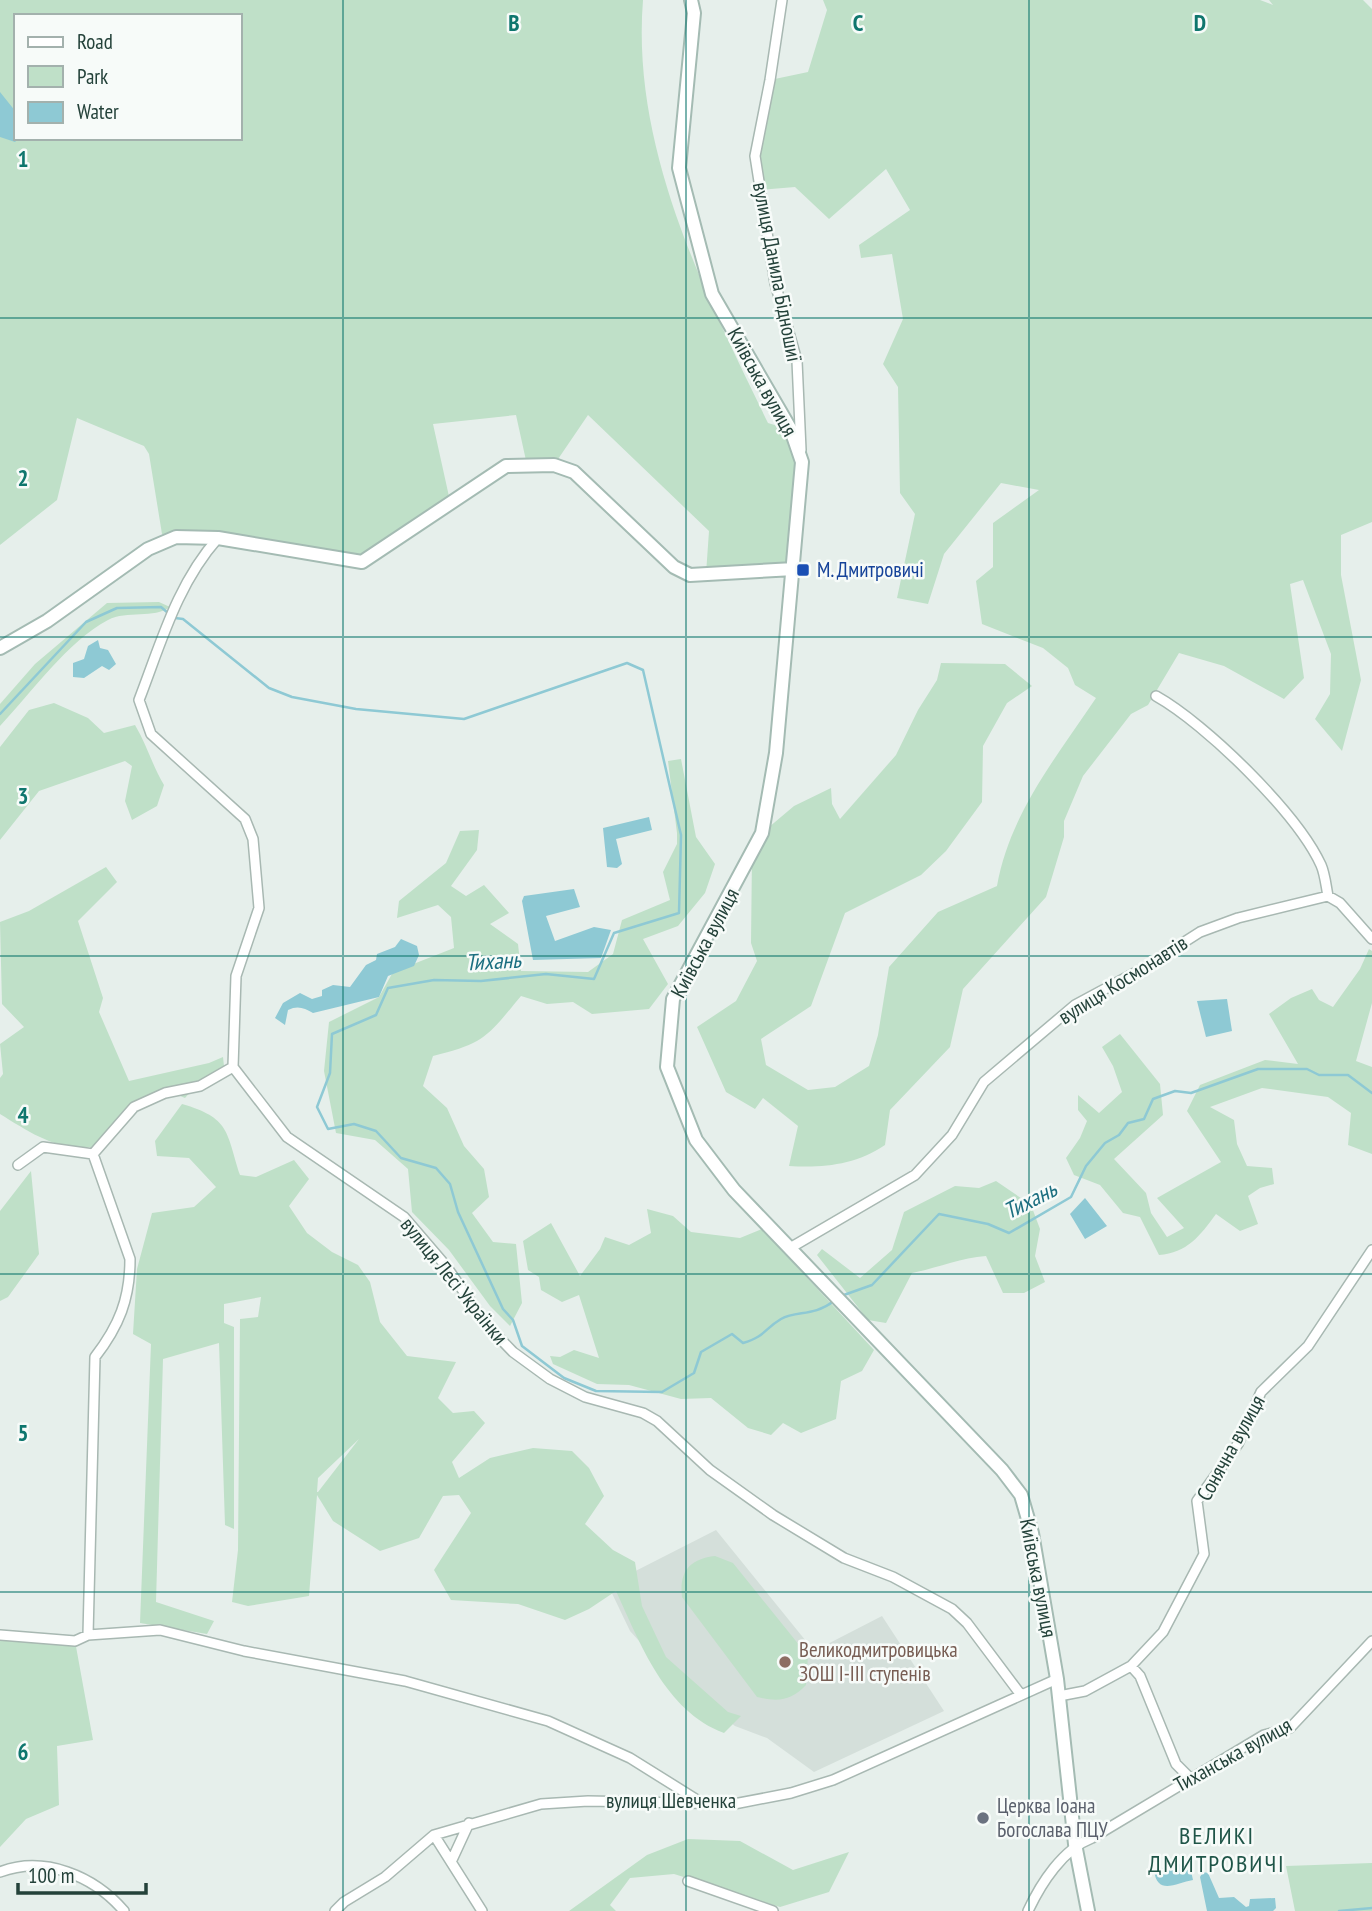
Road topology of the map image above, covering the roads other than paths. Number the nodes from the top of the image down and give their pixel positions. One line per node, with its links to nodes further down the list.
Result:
1 (691, 0): 3 (main road, Київська вулиця)
2 (782, 0): 3 (street, вулиця Данила Бідношиї)
3 (802, 463): 5 (main road, Київська вулиця)
4 (218, 538): 5 (main road); 6 (main road); 10 (street)
5 (794, 569): 13 (main road, Київська вулиця)
6 (0, 648)
7 (1156, 696): 8 (street)
8 (1328, 897): 9 (street); 13 (street, вулиця Космонавтів)
9 (1372, 939)
10 (233, 1067): 11 (street); 20 (street, вулиця Лесі Українки)
11 (93, 1154): 12 (street); 16 (street)
12 (18, 1165)
13 (790, 1248): 19 (main road, Київська вулиця)
14 (1372, 1250): 18 (street, Сонячна вулиця)
15 (0, 1635): 16 (street)
16 (88, 1635): 23 (street)
17 (1372, 1641): 22 (street, Тиханська вулиця)
18 (1131, 1666): 21 (street, Сонячна вулиця); 22 (street)
19 (1057, 1679): 20 (street, вулиця Шевченка); 21 (main road, Київська вулиця)
20 (1021, 1695): 23 (street, вулиця Шевченка)
21 (1059, 1696): 26 (main road, Київська вулиця)
22 (1190, 1778): 26 (street, Тиханська вулиця)
23 (702, 1803): 24 (street, вулиця Шевченка)
24 (469, 1823): 25 (street, вулиця Шевченка); 27 (street)
25 (434, 1835): 27 (street); 31 (street, вулиця Шевченка)
26 (1075, 1844): 34 (street); 35 (main road, Київська вулиця)
27 (451, 1862): 32 (street)
28 (0, 1872): 30 (street)
29 (688, 1881): 33 (street)
30 (124, 1911)
31 (335, 1911)
32 (482, 1911)
33 (774, 1911)
34 (1028, 1911)
35 (1088, 1911)

